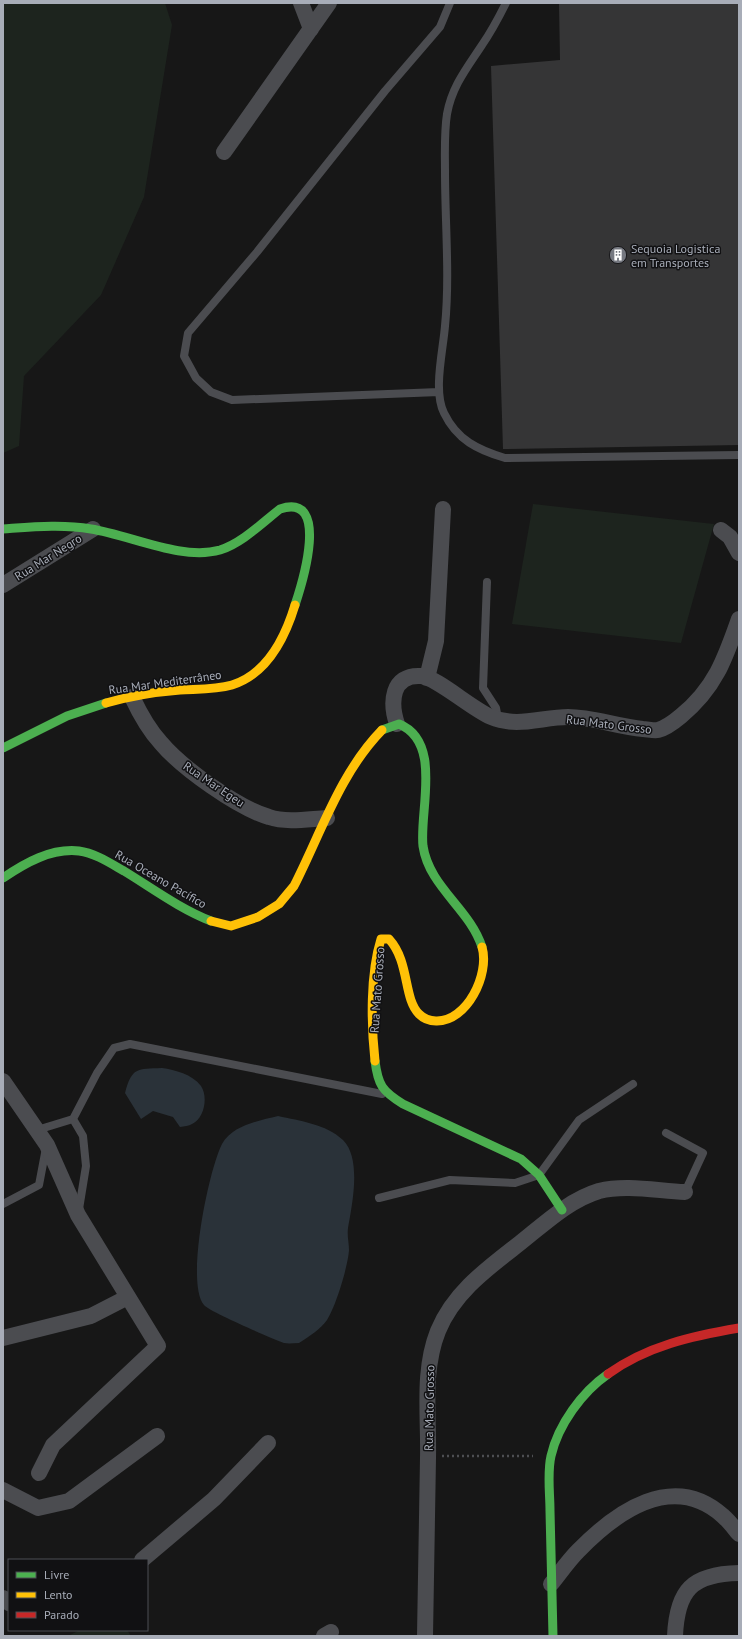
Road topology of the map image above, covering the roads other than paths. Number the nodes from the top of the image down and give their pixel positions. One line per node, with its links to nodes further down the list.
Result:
1 (301, 3): 5 (street)
2 (329, 3): 5 (street)
3 (450, 3): 7 (lane)
4 (506, 3): 7 (lane)
5 (311, 29): 6 (street)
6 (224, 152)
7 (439, 392): 8 (lane)
8 (739, 455)
9 (443, 509): 17 (street)
10 (3, 529): 11 (street)
11 (93, 529): 15 (street, Rua Mar Negro); 18 (street, Rua Mar Mediterrâneo)
12 (721, 530): 13 (street)
13 (739, 553)
14 (487, 582): 19 (lane)
15 (3, 585)
16 (739, 619): 19 (street, Rua Mato Grosso)
17 (427, 678): 19 (street, Rua Mato Grosso); 20 (street, Rua Mato Grosso)
18 (132, 697): 21 (street, Rua Mar Mediterrâneo); 22 (street, Rua Mar Egeu)
19 (498, 719)
20 (397, 724): 22 (street, Rua Oceano Pacífico); 26 (street, Rua Mato Grosso)
21 (3, 748)
22 (327, 818): 23 (street, Rua Oceano Pacífico)
23 (3, 878)
24 (3, 1081): 28 (street)
25 (633, 1084): 31 (lane)
26 (388, 1096): 27 (lane); 31 (street)
27 (73, 1119): 28 (lane); 36 (lane)
28 (37, 1130): 30 (street)
29 (666, 1133): 32 (lane)
30 (47, 1145): 34 (lane); 36 (street)
31 (539, 1175): 33 (lane); 35 (street)
32 (685, 1192): 35 (street, Rua Mato Grosso)
33 (379, 1198)
34 (3, 1204)
35 (562, 1210): 48 (street, Rua Mato Grosso)
36 (78, 1215): 37 (street)
37 (128, 1296): 39 (street); 42 (street)
38 (739, 1328): 47 (street)
39 (3, 1338)
40 (157, 1436): 43 (street)
41 (268, 1443): 45 (street)
42 (39, 1473)
43 (3, 1490)
44 (739, 1534): 47 (street)
45 (143, 1559)
46 (739, 1573): 50 (street)
47 (551, 1584): 49 (street)
48 (424, 1636)
49 (553, 1636)
50 (675, 1636)

